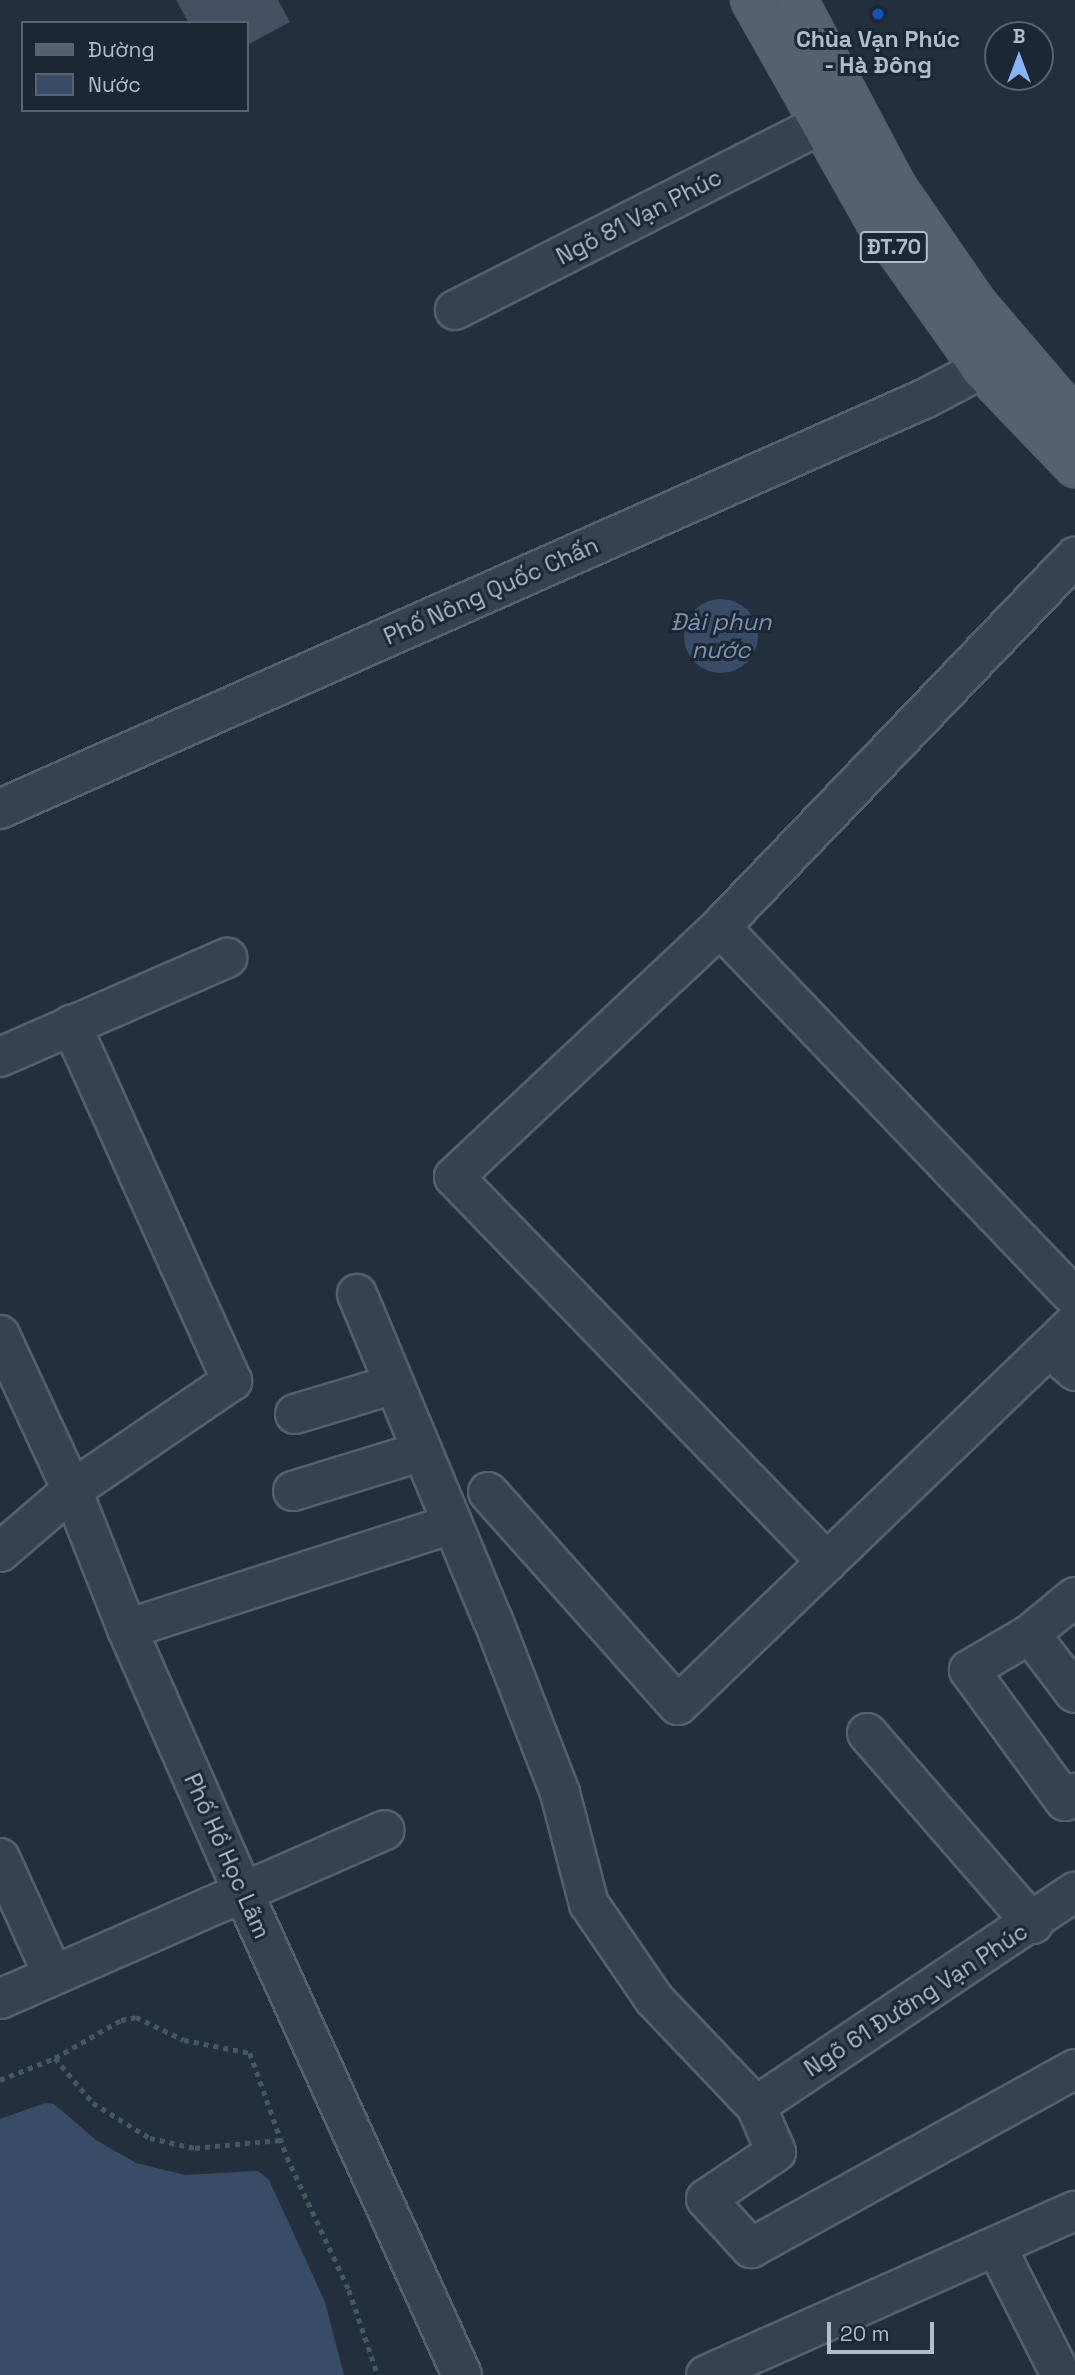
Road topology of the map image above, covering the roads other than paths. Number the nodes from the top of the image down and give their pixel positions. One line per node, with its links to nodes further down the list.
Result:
1 (751, 0): 3 (main road, ĐT.70)
2 (797, 0): 3 (main road, ĐT.70)
3 (839, 116): 4 (street, Ngõ 81 Vạn Phúc); 5 (main road, ĐT.70); 6 (main road, ĐT.70)
4 (455, 310)
5 (981, 369): 7 (main road, ĐT.70); 9 (street, Phố Nông Quốc Chấn)
6 (1075, 419)
7 (1075, 467)
8 (1075, 557): 10 (street)
9 (0, 809)
10 (720, 927): 15 (street); 26 (street)
11 (227, 958): 12 (street)
12 (71, 1025): 13 (street); 21 (street)
13 (0, 1057)
14 (357, 1294): 18 (street)
15 (1075, 1298)
16 (0, 1335): 21 (street, Phố Hồ Học Lãm)
17 (1066, 1347): 26 (street)
18 (391, 1385): 19 (street); 20 (street)
19 (295, 1413)
20 (420, 1452): 22 (street); 24 (street)
21 (72, 1490): 25 (street); 28 (street, Phố Hồ Học Lãm)
22 (293, 1491)
23 (488, 1492): 26 (street)
24 (452, 1524): 28 (street); 41 (street)
25 (2, 1546)
26 (827, 1562)
27 (1075, 1597): 29 (street)
28 (127, 1629): 35 (street, Phố Hồ Học Lãm)
29 (1031, 1634): 30 (street); 32 (street)
30 (1075, 1693)
31 (867, 1733): 37 (street)
32 (1075, 1793)
33 (385, 1830): 35 (street)
34 (0, 1858): 38 (street)
35 (243, 1892): 38 (street); 44 (street, Phố Hồ Học Lãm)
36 (1075, 1892): 37 (street, Ngõ 61 Đường Vạn Phúc)
37 (1033, 1924): 41 (street, Ngõ 61 Đường Vạn Phúc)
38 (53, 1975): 39 (street)
39 (0, 1999)
40 (1075, 2069): 41 (street)
41 (756, 2106)
42 (1075, 2211): 43 (street)
43 (997, 2248): 45 (street); 46 (street)
44 (462, 2375)
45 (706, 2375)
46 (1061, 2375)

